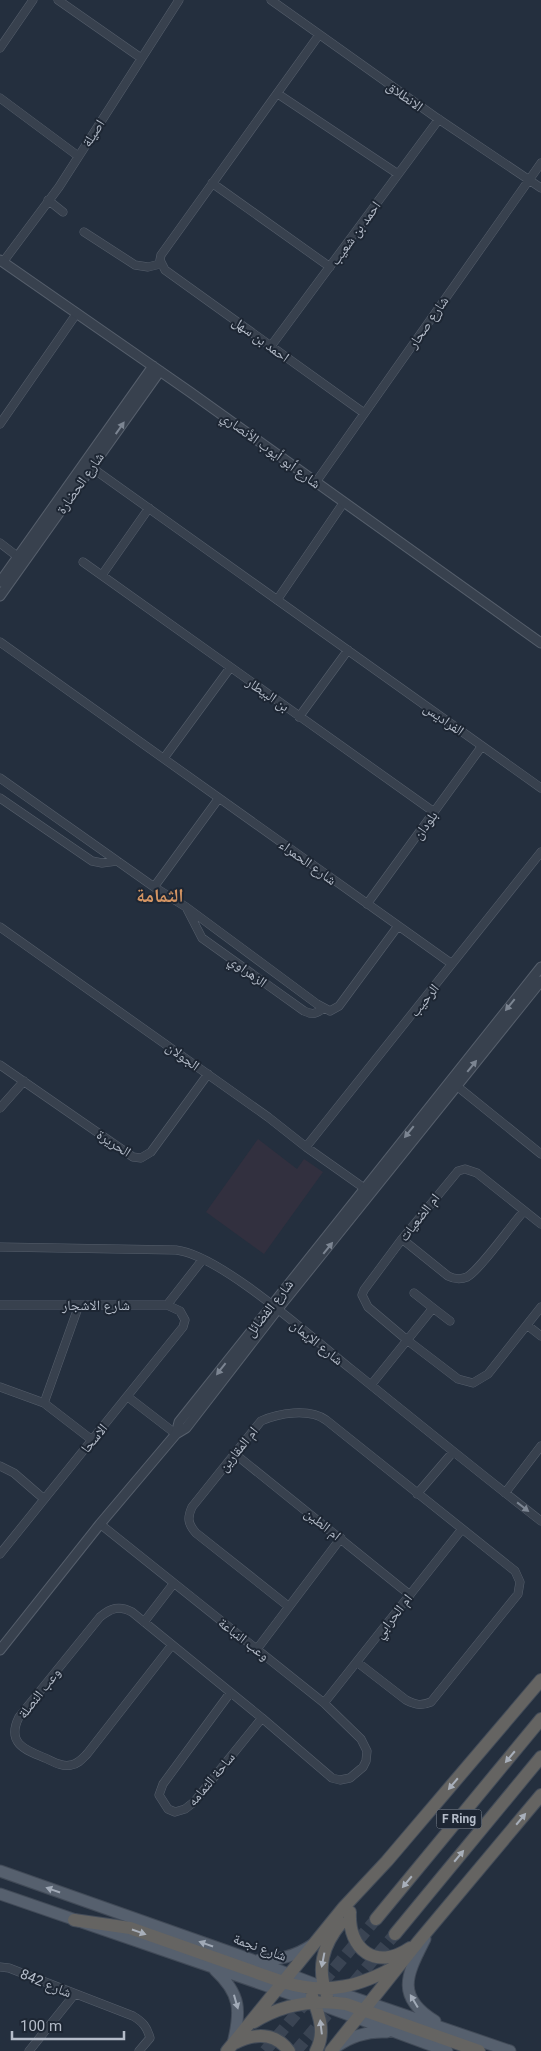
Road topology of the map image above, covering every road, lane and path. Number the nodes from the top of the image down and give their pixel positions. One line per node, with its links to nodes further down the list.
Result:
1 (33, 0): 6 (street)
2 (58, 0): 7 (street)
3 (179, 0): 7 (street, اصيلة)
4 (271, 0): 5 (street, الانطلاق)
5 (319, 35): 8 (street); 10 (street, الانطلاق)
6 (0, 48)
7 (142, 58): 11 (street, اصيلة)
8 (278, 94): 13 (street); 15 (street)
9 (0, 98): 11 (street)
10 (439, 120): 13 (street, احمد بن شعيب); 14 (street, الانطلاق)
11 (78, 156): 17 (street, اصيلة)
12 (541, 163): 14 (street, شارع صحار)
13 (398, 174): 22 (street, احمد بن شعيب)
14 (529, 180): 16 (street, الانطلاق); 26 (street, شارع صحار)
15 (212, 183): 21 (street); 22 (street)
16 (541, 188)
17 (48, 200): 18 (street); 20 (street, اصيلة)
18 (63, 212)
19 (84, 232): 21 (street)
20 (1, 261): 23 (street, شارع أبو أيوب الأنصاري)
21 (160, 264): 24 (street, احمد بن سهل)
22 (330, 267): 24 (street, احمد بن شعيب)
23 (77, 313): 25 (street, شارع أبو أيوب الأنصاري); 27 (street)
24 (271, 346): 26 (street, احمد بن سهل)
25 (156, 368): 28 (street, شارع الحضارة); 29 (street, شارع أبو أيوب الأنصاري)
26 (364, 413): 29 (street, شارع صحار)
27 (0, 424)
28 (88, 465): 31 (street, الفراديس); 33 (street, شارع الحضارة)
29 (316, 482): 30 (street, شارع أبو أيوب الأنصاري)
30 (344, 502): 38 (street); 40 (street, شارع أبو أيوب الأنصاري)
31 (148, 508): 35 (street); 38 (street, الفراديس)
32 (0, 543): 33 (street)
33 (21, 559): 36 (street, شارع الحضارة); 37 (street, شارع الحضارة)
34 (83, 562): 35 (street, بن البيطار)
35 (102, 575): 42 (street, بن البيطار)
36 (0, 582)
37 (0, 596)
38 (278, 600): 41 (street, الفراديس)
39 (0, 642): 45 (street, شارع الحمراء)
40 (541, 643)
41 (348, 650): 43 (street); 44 (street, الفراديس)
42 (230, 668): 43 (street, بن البيطار); 45 (street)
43 (299, 717): 50 (street, بن البيطار)
44 (482, 746): 47 (street, الفراديس); 50 (street, بلودان)
45 (164, 758): 49 (street, شارع الحمراء)
46 (0, 778): 52 (street, الزهراوي)
47 (541, 788)
48 (0, 798): 52 (street)
49 (219, 798): 53 (street); 54 (street, شارع الحمراء)
50 (434, 812): 54 (street, بلودان)
51 (541, 852): 58 (street, الرحيب)
52 (117, 861): 53 (street, الزهراوي)
53 (154, 887): 55 (street, الزهراوي)
54 (367, 904): 56 (street, شارع الحمراء)
55 (186, 907): 61 (street, الزهراوي); 61 (street, الزهراوي)
56 (398, 926): 58 (street, شارع الحمراء); 61 (street, الزهراوي)
57 (1, 930): 63 (street, الجولان)
58 (452, 964): 67 (street, الرحيب)
59 (541, 967): 65 (street, شارع الفضائل, one-way to 65)
60 (541, 980): 65 (street, one-way to 60)
61 (324, 1008)
62 (0, 1064): 64 (street, الحريرة)
63 (208, 1074): 64 (street, الحريرة); 67 (street, الجولان)
64 (24, 1082): 66 (street)
65 (453, 1083): 68 (street); 69 (street, شارع الفضائل, one-way to 69); 71 (street)
66 (0, 1108)
67 (306, 1147): 69 (street, الجولان)
68 (541, 1154)
69 (364, 1188): 71 (street); 81 (street, شارع الفضائل)
70 (524, 1211): 72 (street, ام الضعيات); 73 (street); 73 (street, ام الضعيات)
71 (348, 1223): 81 (street, one-way to 71)
72 (541, 1224)
73 (402, 1239): 86 (street, ام الضعيات)
74 (0, 1247): 75 (street, شارع الإيمان)
75 (203, 1259): 79 (street); 81 (street, شارع الإيمان)
76 (414, 1293): 82 (street)
77 (0, 1305): 78 (street, شارع الاشجار)
78 (79, 1305): 79 (street, شارع الاشجار); 90 (street)
79 (167, 1305): 89 (street, الاسحا)
80 (541, 1307): 84 (street, ام الضعيات)
81 (274, 1308): 87 (street, شارع الإيمان); 91 (street); 91 (street, شارع الفضائل, one-way to 91)
82 (433, 1308): 83 (street); 86 (street)
83 (450, 1321)
84 (527, 1325): 85 (street); 86 (street, ام الضعيات)
85 (541, 1336)
86 (407, 1340): 87 (street)
87 (370, 1385): 94 (street, شارع الإيمان)
88 (0, 1387): 90 (street)
89 (128, 1397): 91 (street); 92 (street, الاسحا)
90 (44, 1403): 92 (street)
91 (176, 1434): 101 (street, شارع الفضائل)
92 (92, 1440): 99 (street, الاسحا)
93 (541, 1446): 97 (street)
94 (454, 1452): 97 (street, شارع الإيمان); 98 (street)
95 (235, 1454): 98 (street, ام المقارين); 103 (street, ام الطين); 107 (street, ام المقارين)
96 (0, 1466): 99 (street)
97 (505, 1493): 100 (street, شارع الإيمان, one-way to 100)
98 (417, 1494): 102 (street, ام المقارين)
99 (44, 1499): 104 (street, الاسحا)
100 (541, 1521)
101 (100, 1524): 105 (street, وعب النباعة); 111 (street, شارع الفضائل)
102 (462, 1529): 106 (street, ام الحرابي); 112 (street, ام المقارين)
103 (340, 1538): 106 (street, ام الطين); 107 (street)
104 (0, 1554)
105 (174, 1584): 108 (street); 110 (street, وعب النباعة)
106 (410, 1595): 112 (street, ام الحرابي)
107 (288, 1606): 110 (street)
108 (144, 1622): 109 (street, وعب النصلة); 109 (street, وعب النصلة)
109 (172, 1645): 114 (street, وعب النصلة)
110 (257, 1649): 115 (street, وعب النباعة)
111 (0, 1650)
112 (357, 1662): 115 (street, ام الحرابي)
113 (541, 1680): 121 (highway, one-way to 121)
114 (230, 1693): 116 (street, وعب النصلة); 116 (street, ساحة الثمامه)
115 (324, 1703): 119 (street, وعب النباعة)
116 (262, 1718): 119 (street, وعب النصلة)
117 (541, 1719): 125 (highway, F Ring, one-way to 125)
118 (541, 1757): 128 (highway, F Ring, one-way to 118)
119 (363, 1767)
120 (541, 1795): 127 (highway, one-way to 120)
121 (387, 1861): 124 (highway); 130 (highway)
122 (0, 1871): 131 (main road, شارع نجمة, one-way to 122)
123 (0, 1894): 126 (main road, شارع نجمة)
124 (350, 1912): 129 (highway); 137 (highway, one-way to 137)
125 (376, 1919)
126 (74, 1920): 134 (main road, شارع نجمة); 135 (highway, one-way to 135)
127 (429, 1929): 129 (highway); 143 (main road, one-way to 127)
128 (395, 1934)
129 (418, 1942): 132 (highway)
130 (314, 1944): 131 (main road); 135 (highway)
131 (252, 1960): 135 (main road, شارع نجمة)
132 (400, 1964): 137 (highway); 141 (highway)
133 (0, 1967): 138 (street, شارع 842)
134 (212, 1968): 135 (main road, شارع نجمة); 145 (main road, one-way to 145)
135 (283, 1982): 136 (highway); 139 (main road, شارع نجمة); 142 (highway)
136 (306, 1984): 137 (highway); 139 (highway)
137 (325, 1988): 140 (highway); 141 (main road)
138 (74, 1995): 146 (street); 147 (street, شارع 842)
139 (314, 2002): 140 (highway); 142 (highway); 149 (highway, one-way to 139)
140 (332, 2006): 141 (highway)
141 (363, 2010): 143 (main road); 144 (main road); 150 (highway); 152 (highway)
142 (247, 2026): 145 (highway)
143 (452, 2031): 153 (main road)
144 (398, 2033): 150 (main road); 151 (main road)
145 (230, 2048): 148 (highway)
146 (29, 2051)
147 (139, 2051)
148 (288, 2051)
149 (316, 2051)
150 (331, 2051)
151 (447, 2051)
152 (479, 2051)
153 (510, 2051)

